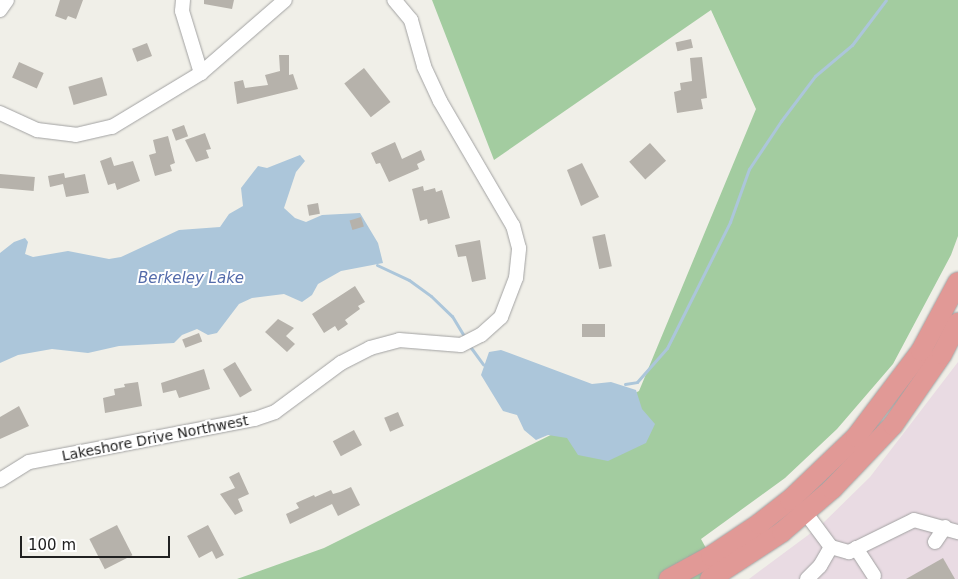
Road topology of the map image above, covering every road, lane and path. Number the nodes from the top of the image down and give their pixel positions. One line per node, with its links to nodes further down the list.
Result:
1 (7, 0): 5 (street)
2 (183, 0): 6 (street)
3 (285, 0): 6 (street)
4 (394, 0): 10 (street, Lakeshore Drive Northwest)
5 (0, 10)
6 (201, 73): 7 (street)
7 (0, 113)
8 (958, 282): 17 (highway)
9 (958, 323): 11 (highway)
10 (0, 480)
11 (805, 512): 14 (street); 18 (highway)
12 (951, 530): 13 (street); 15 (street)
13 (935, 542)
14 (831, 547): 15 (street); 19 (street)
15 (856, 548): 16 (street)
16 (874, 576)
17 (669, 579)
18 (710, 579)
19 (807, 579)

